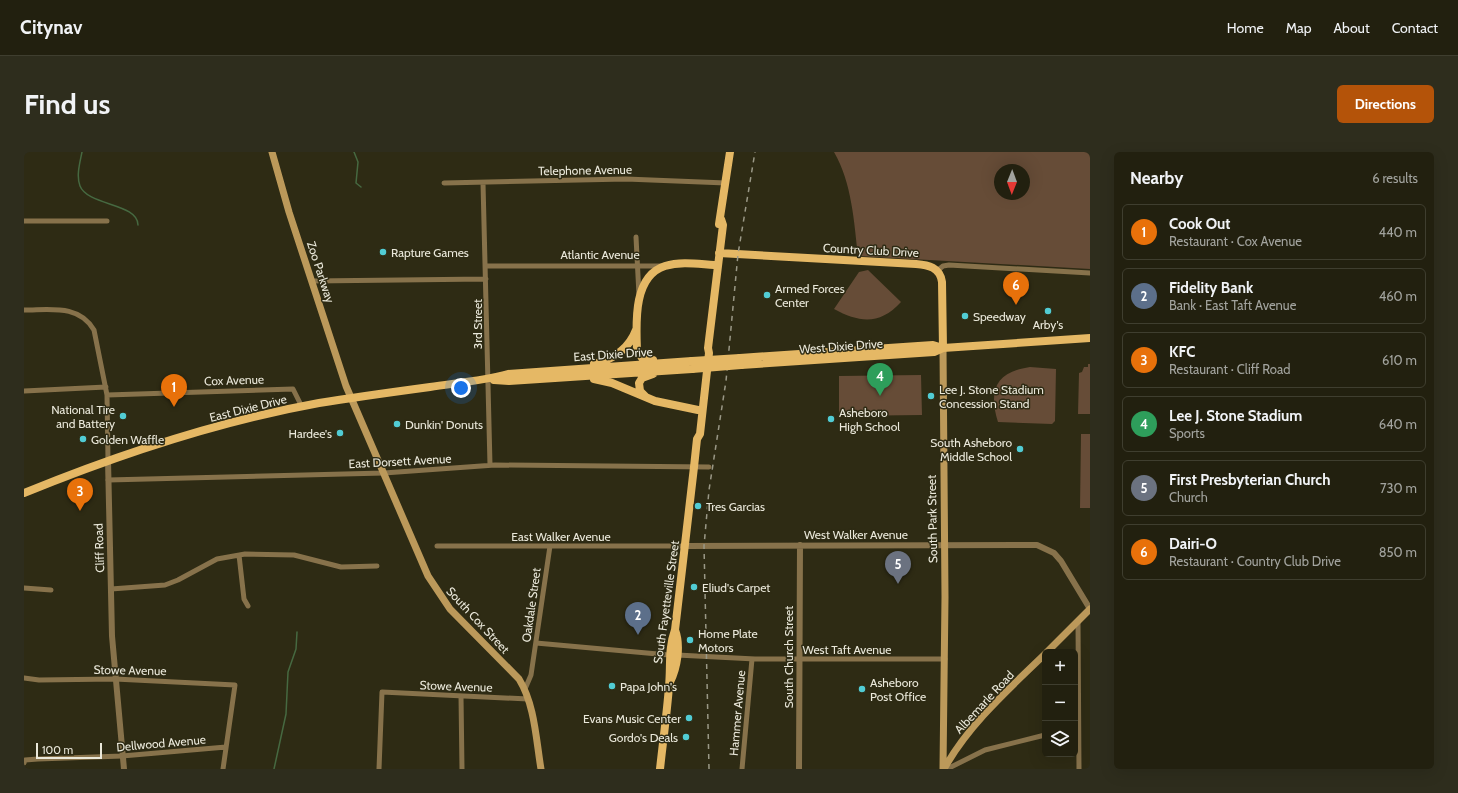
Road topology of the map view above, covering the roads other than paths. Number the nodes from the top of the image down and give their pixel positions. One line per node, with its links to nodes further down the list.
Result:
1 (272, 152): 18 (main road, Zoo Parkway)
2 (730, 152): 5 (main road, South Fayetteville Street)
3 (444, 183): 4 (street, Telephone Avenue)
4 (483, 183): 5 (street, Telephone Avenue); 13 (street, 3rd Street)
5 (726, 183): 6 (main road, South Fayetteville Street)
6 (721, 219): 10 (main road, South Fayetteville Street); 12 (main road, South Fayetteville Street)
7 (24, 221): 8 (street)
8 (107, 222)
9 (636, 237): 11 (street)
10 (719, 253): 15 (main road, Country Club Drive); 19 (main road, South Fayetteville Street)
11 (637, 265): 13 (street, Atlantic Avenue); 14 (street, Atlantic Avenue); 20 (street)
12 (714, 265): 14 (main road, Atlantic Avenue); 19 (main road, South Fayetteville Street)
13 (486, 266): 17 (street, 3rd Street)
14 (666, 266): 20 (main road)
15 (937, 271): 16 (street); 25 (main road, South Park Street)
16 (1090, 273)
17 (486, 279): 18 (street); 31 (street, 3rd Street)
18 (312, 281): 35 (main road, Zoo Parkway)
19 (714, 295): 24 (main road, South Fayetteville Street)
20 (640, 296): 22 (main road)
21 (24, 310): 32 (street, Cliff Road)
22 (637, 327): 27 (main road); 30 (main road)
23 (1090, 338): 25 (main road, West Dixie Drive)
24 (708, 348): 38 (main road, South Fayetteville Street); 39 (main road, South Fayetteville Street)
25 (943, 348): 26 (main road, West Dixie Drive); 47 (main road, South Park Street)
26 (740, 361): 28 (main road, East Dixie Drive, bridge)
27 (672, 362): 28 (main road, East Dixie Drive); 30 (main road, East Dixie Drive)
28 (692, 365): 29 (main road, East Dixie Drive)
29 (667, 370): 30 (main road, East Dixie Drive); 36 (main road)
30 (577, 372): 31 (main road, East Dixie Drive); 36 (main road)
31 (487, 380): 35 (main road, East Dixie Drive); 41 (street, 3rd Street)
32 (106, 387): 33 (street); 34 (street, Cliff Road)
33 (24, 391)
34 (107, 395): 37 (street, Cox Avenue); 40 (street, Cliff Road)
35 (352, 398): 37 (main road, East Dixie Drive); 44 (main road, South Cox Street)
36 (647, 398): 38 (main road)
37 (302, 407): 40 (main road, East Dixie Drive)
38 (698, 410): 39 (main road, South Fayetteville Street)
39 (697, 439): 42 (main road, South Fayetteville Street)
40 (108, 460): 45 (street, Cliff Road); 46 (main road, East Dixie Drive)
41 (490, 465): 42 (street, East Dorsett Avenue); 44 (street, East Dorsett Avenue)
42 (694, 467): 43 (street, East Dorsett Avenue); 51 (main road, South Fayetteville Street)
43 (709, 467)
44 (384, 473): 45 (street, East Dorsett Avenue); 69 (main road, South Cox Street)
45 (108, 480): 55 (street, Cliff Road)
46 (24, 493)
47 (944, 544): 48 (street, West Walker Avenue); 58 (street, West Walker Avenue); 66 (main road, South Park Street)
48 (800, 545): 51 (street, West Walker Avenue); 65 (street, South Church Street)
49 (437, 546): 50 (street, East Walker Avenue)
50 (550, 546): 51 (street, East Walker Avenue); 60 (street, Oakdale Street)
51 (685, 546): 62 (main road, South Fayetteville Street)
52 (239, 555): 53 (street); 55 (street); 57 (street)
53 (377, 566)
54 (24, 588): 56 (street)
55 (112, 589): 68 (street, Cliff Road)
56 (51, 590)
57 (248, 606)
58 (1090, 609): 59 (main road, Albemarle Road)
59 (1078, 622): 61 (main road, Albemarle Road); 72 (street)
60 (536, 643): 62 (street, West Taft Avenue); 69 (street, Oakdale Street)
61 (1050, 649)
62 (673, 655): 64 (street, West Taft Avenue); 83 (main road, South Fayetteville Street)
63 (1042, 657): 86 (main road, Albemarle Road)
64 (752, 659): 65 (street, West Taft Avenue); 84 (street, Hammer Avenue)
65 (799, 659): 66 (street, West Taft Avenue); 85 (street, South Church Street)
66 (945, 659): 86 (main road, South Park Street)
67 (24, 678): 68 (street, Stowe Avenue)
68 (115, 679): 74 (street, Stowe Avenue); 76 (street, Cliff Road)
69 (525, 689): 71 (main road, South Cox Street)
70 (462, 696): 71 (street, Stowe Avenue); 80 (street, Stowe Avenue); 81 (street)
71 (528, 699): 82 (main road, South Cox Street)
72 (1077, 721)
73 (1042, 737): 86 (street)
74 (226, 747): 76 (street, Dellwood Avenue); 79 (street)
75 (1078, 748): 87 (street)
76 (122, 756): 77 (street, Dellwood Avenue); 78 (street, Cliff Road)
77 (25, 762)
78 (124, 769)
79 (224, 769)
80 (379, 769)
81 (462, 769)
82 (541, 769)
83 (660, 769)
84 (742, 769)
85 (799, 769)
86 (945, 769)
87 (1079, 769)

